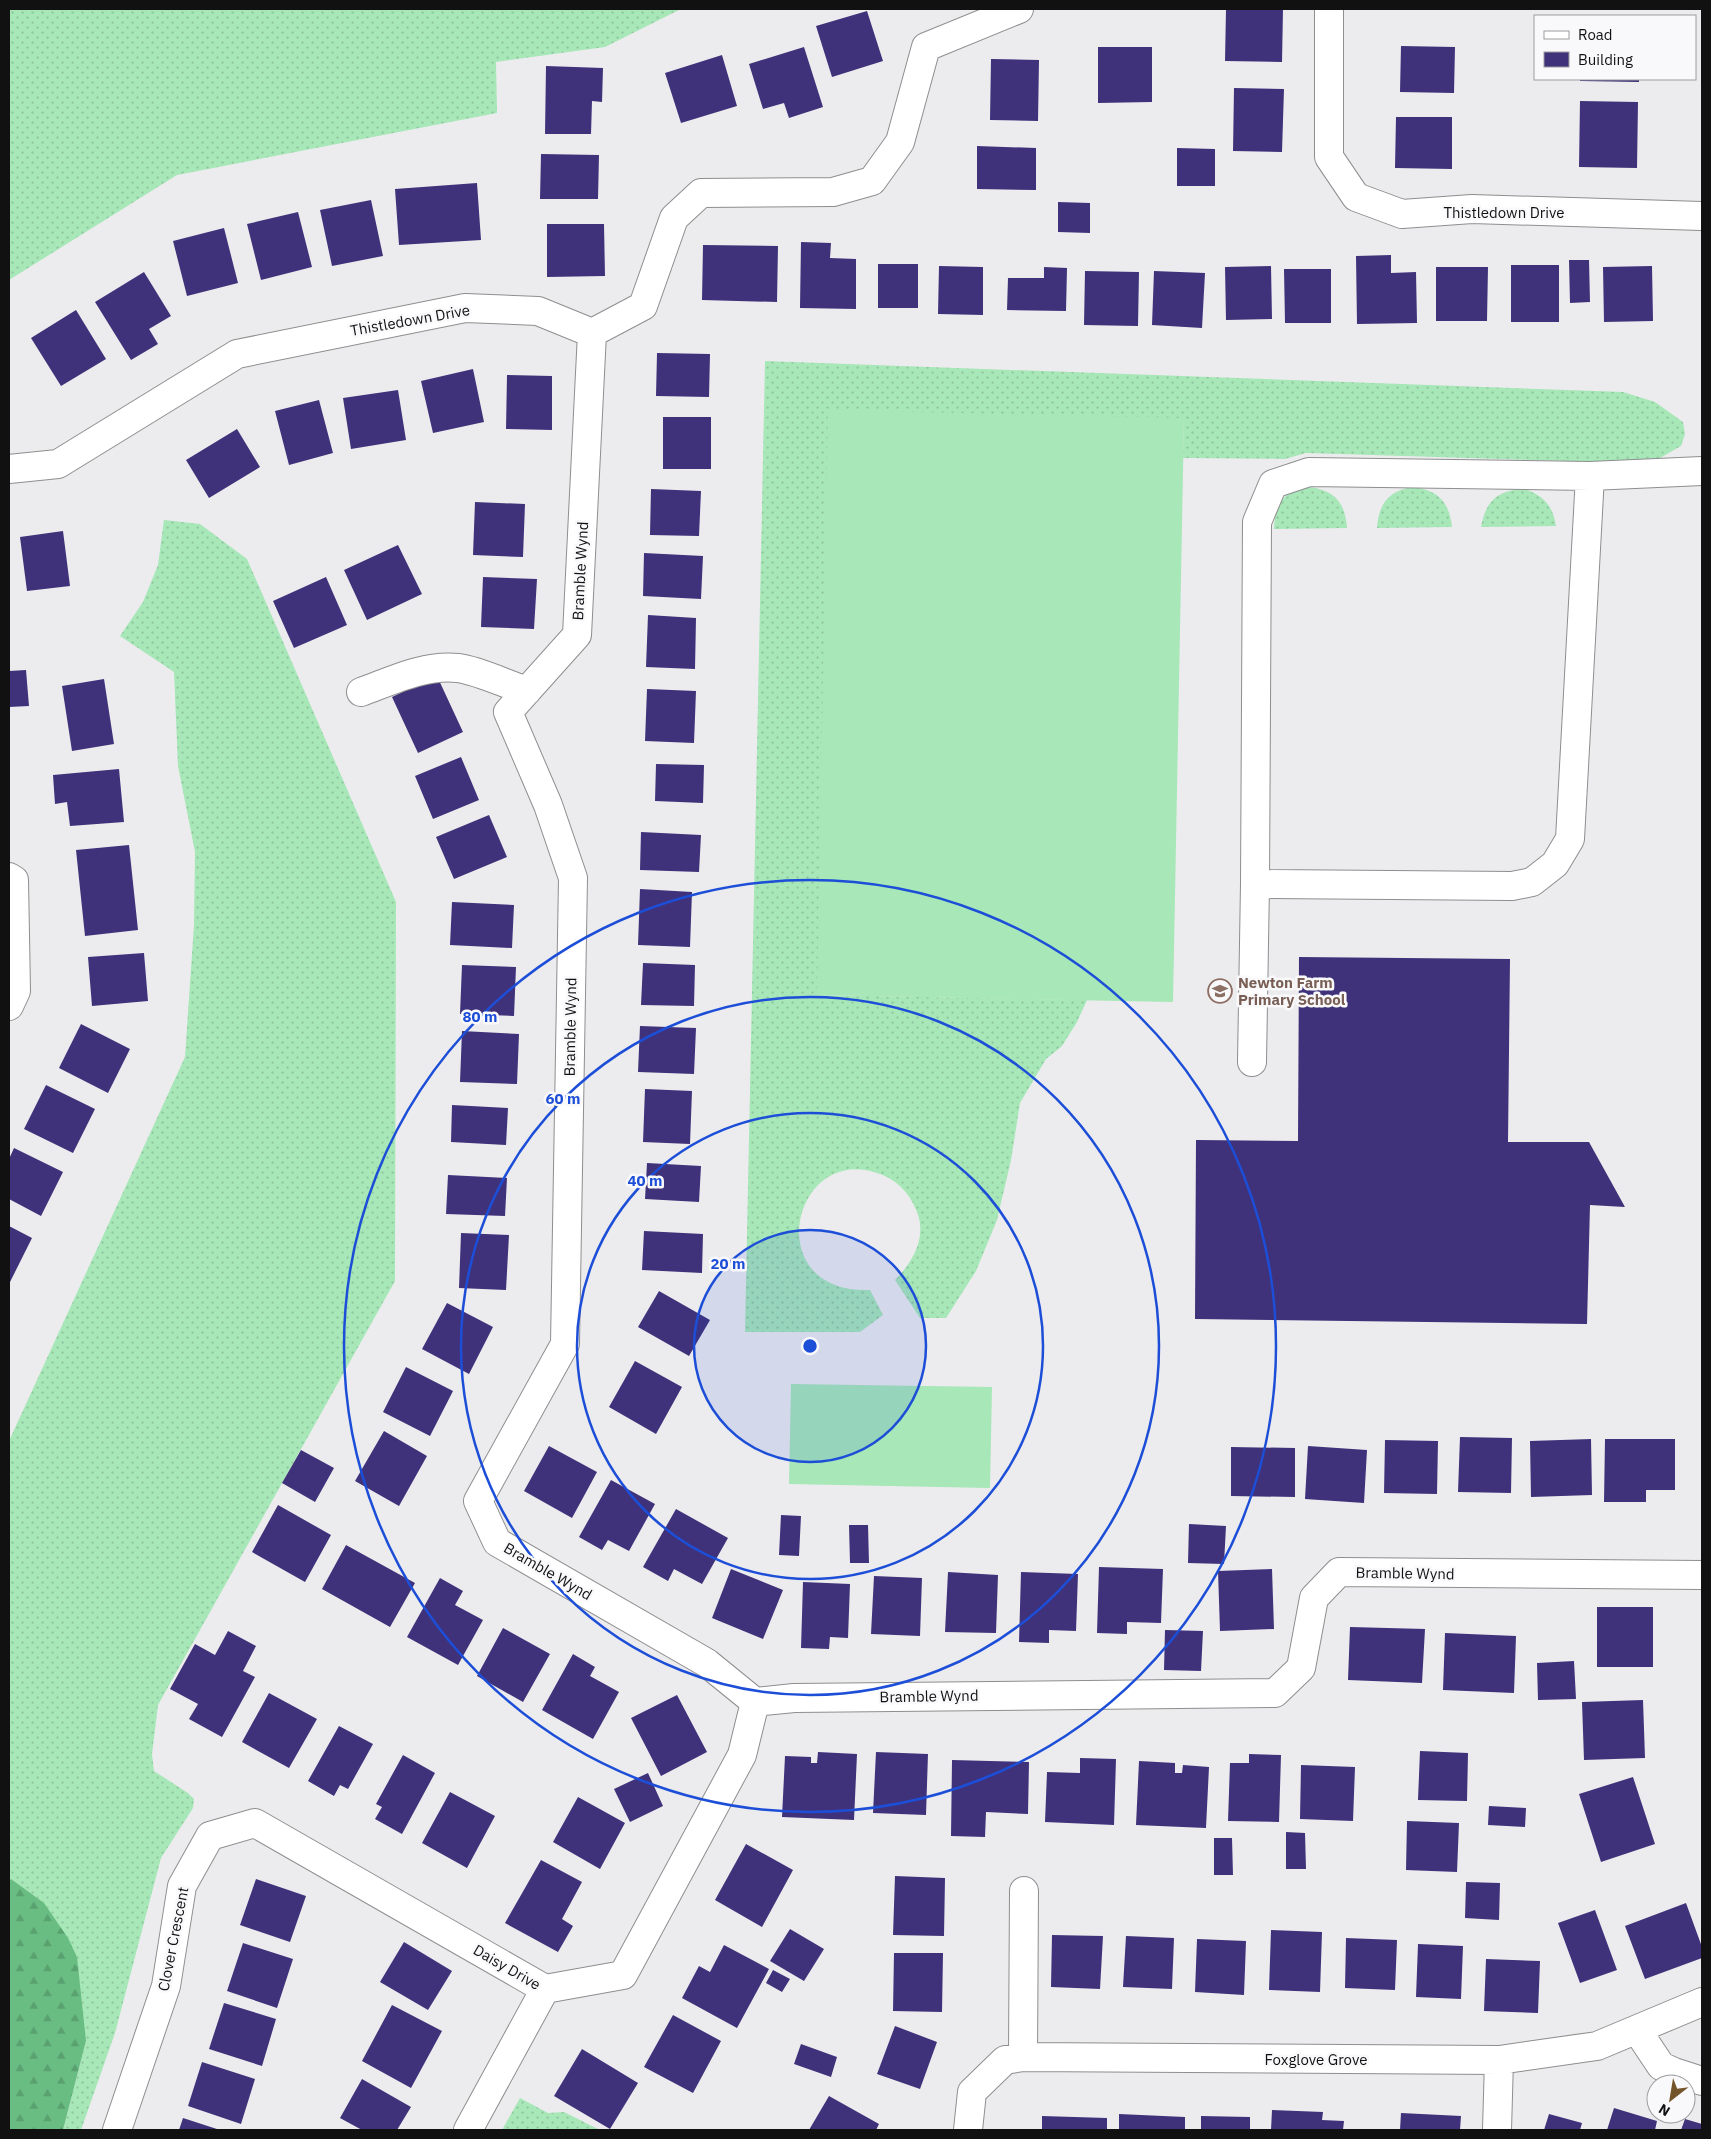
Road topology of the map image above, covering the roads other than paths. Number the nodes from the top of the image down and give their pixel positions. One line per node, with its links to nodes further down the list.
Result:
1 (1019, 9): 4 (street)
2 (1329, 9): 3 (street, Thistledown Drive)
3 (1702, 216)
4 (592, 334): 5 (street, Thistledown Drive); 8 (street, Bramble Wynd)
5 (9, 469)
6 (1702, 471): 7 (street)
7 (1590, 476): 11 (street); 11 (street)
8 (527, 691): 9 (street); 15 (street, Bramble Wynd)
9 (361, 692)
10 (9, 877): 12 (street)
11 (1255, 884): 13 (street)
12 (9, 1006)
13 (1252, 1062)
14 (1702, 1575): 15 (street, Bramble Wynd)
15 (755, 1702): 18 (street, Daisy Drive)
16 (210, 1836): 18 (street, Daisy Drive); 24 (street, Clover Crescent)
17 (1024, 1891): 21 (street)
18 (546, 1990): 25 (street)
19 (1702, 2002): 20 (street, Foxglove Grove)
20 (1637, 2030): 22 (street, Foxglove Grove); 23 (street)
21 (1023, 2057): 22 (street, Foxglove Grove); 26 (street, Foxglove Grove)
22 (1499, 2060): 27 (street)
23 (1702, 2080)
24 (117, 2130)
25 (468, 2130)
26 (968, 2130)
27 (1497, 2130)

